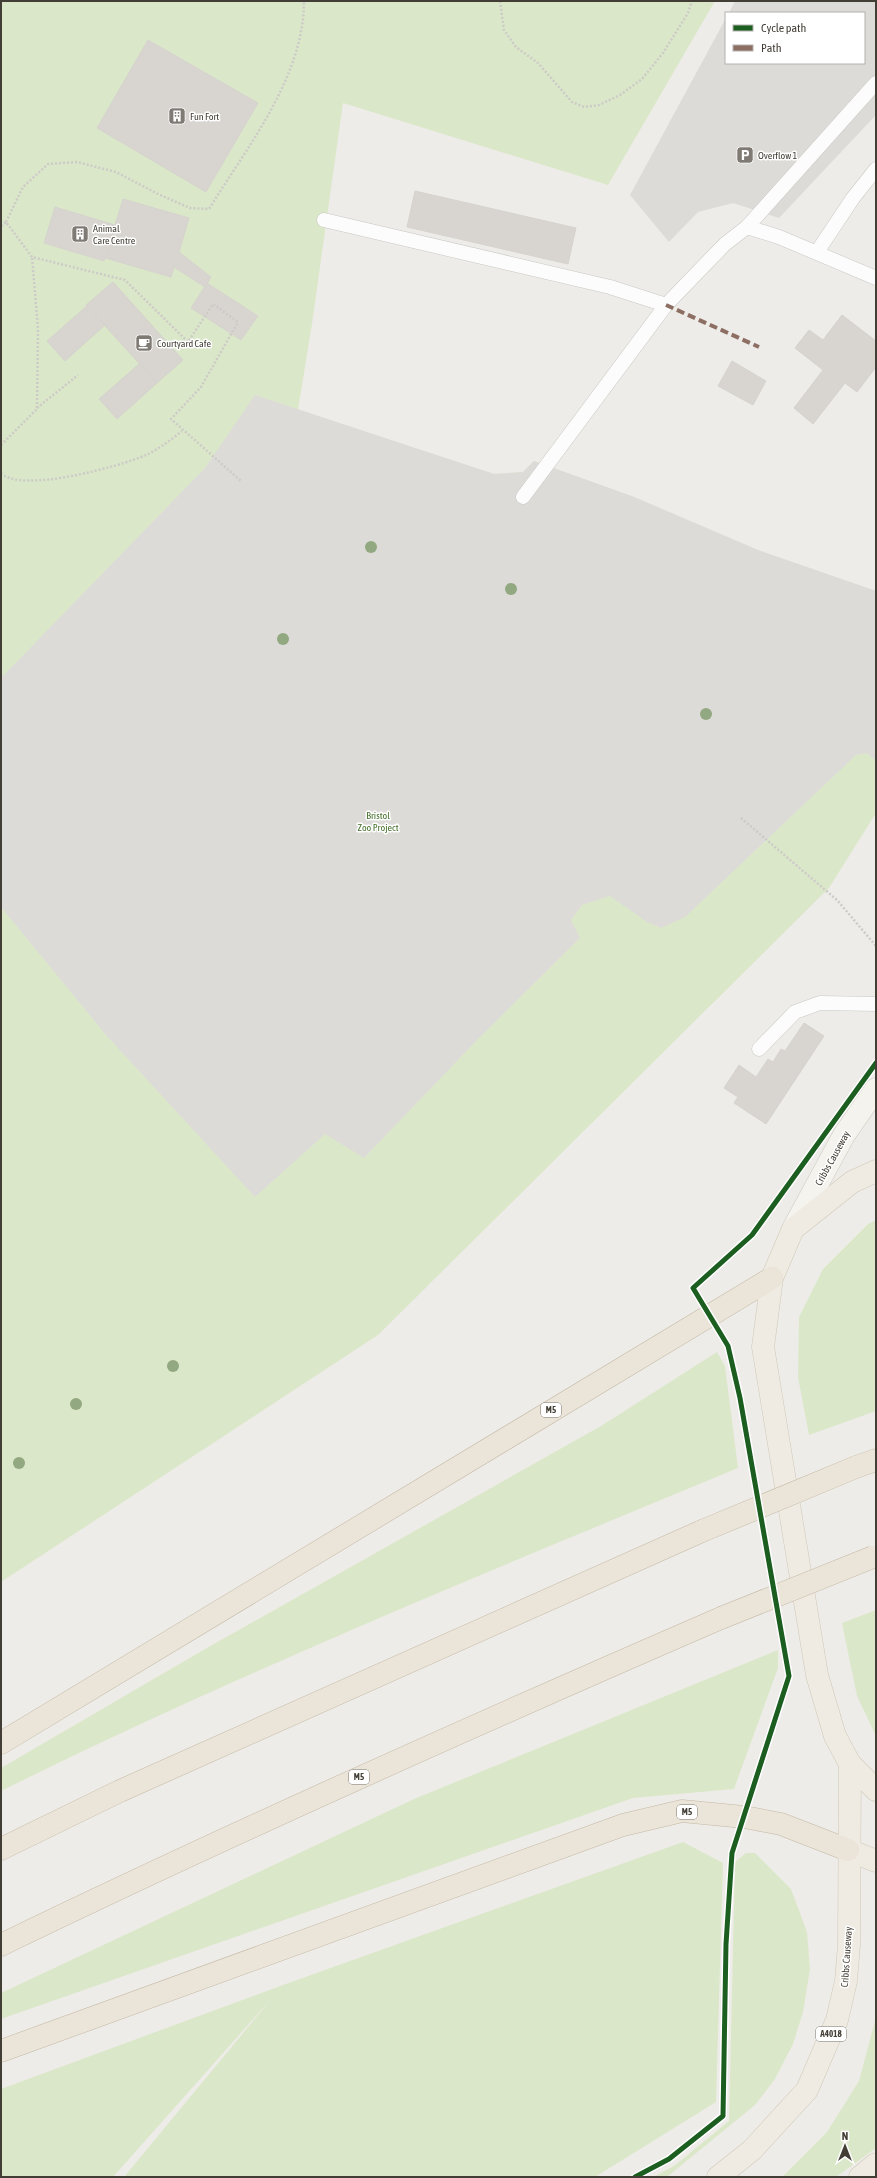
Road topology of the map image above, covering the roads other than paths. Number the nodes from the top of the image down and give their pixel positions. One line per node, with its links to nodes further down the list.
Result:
1 (876, 83): 4 (lane)
2 (876, 169): 5 (lane)
3 (324, 220): 7 (lane)
4 (747, 226): 5 (lane); 7 (lane)
5 (817, 252): 6 (lane)
6 (876, 278)
7 (666, 305): 8 (lane)
8 (523, 497)
9 (876, 1004): 10 (lane)
10 (759, 1049)
11 (876, 1089): 13 (main road, Cribbs Causeway)
12 (876, 1171): 13 (main road)
13 (793, 1229): 14 (main road)
14 (772, 1278): 17 (highway, M5); 18 (main road)
15 (866, 1464): 20 (highway, bridge)
16 (875, 1556): 23 (highway, M5, bridge)
17 (1, 1743)
18 (850, 1764): 19 (main road); 21 (main road, Cribbs Causeway / A4018)
19 (876, 1790)
20 (1, 1849)
21 (848, 1850): 22 (main road); 24 (highway, M5); 26 (main road, Cribbs Causeway / A4018)
22 (876, 1861)
23 (1, 1945)
24 (1, 2051)
25 (876, 2164): 27 (main road)
26 (718, 2177)
27 (860, 2177)

